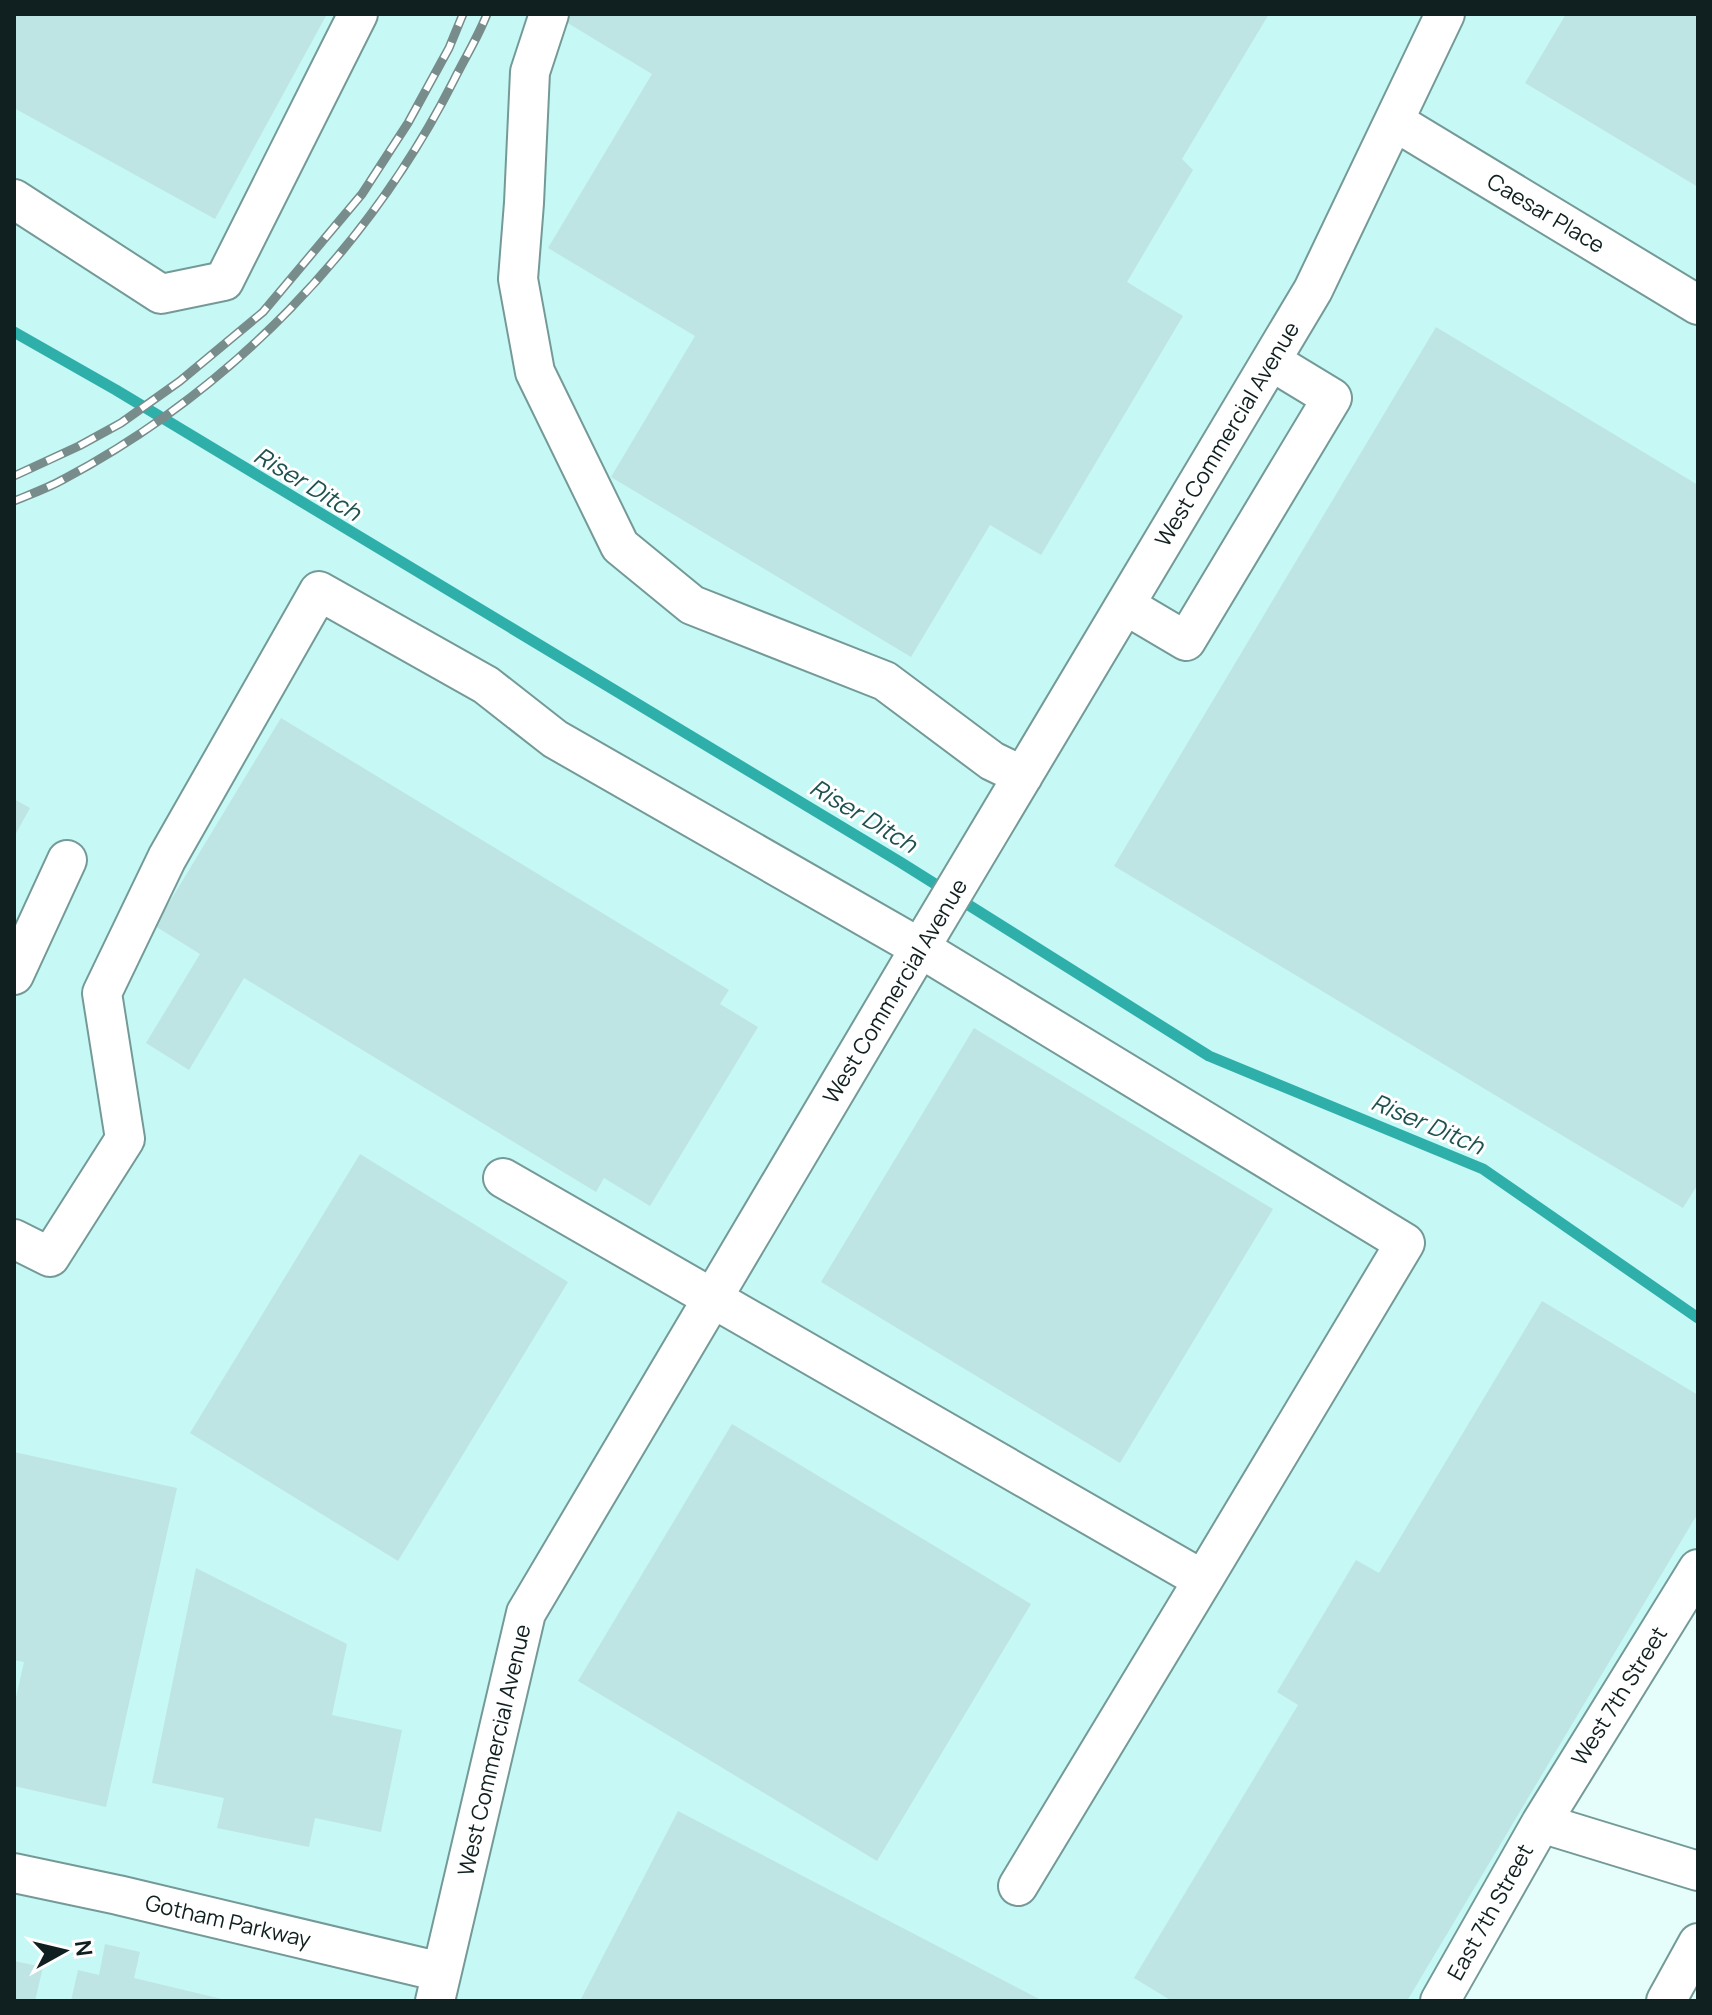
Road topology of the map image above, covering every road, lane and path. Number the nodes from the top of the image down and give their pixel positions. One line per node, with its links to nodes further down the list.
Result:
1 (358, 14): 5 (street)
2 (549, 14): 9 (street)
3 (1445, 14): 4 (street, West Commercial Avenue)
4 (1394, 121): 6 (street, Caesar Place); 7 (street, West Commercial Avenue)
5 (14, 199)
6 (1698, 305)
7 (1271, 361): 8 (street, West Commercial Avenue); 8 (street)
8 (1125, 605): 9 (street, West Commercial Avenue)
9 (1023, 776): 11 (street, West Commercial Avenue)
10 (67, 860): 12 (street)
11 (920, 948): 14 (street); 15 (street, West Commercial Avenue); 17 (street)
12 (14, 975)
13 (503, 1178): 15 (street)
14 (14, 1239)
15 (712, 1299): 17 (street); 23 (street, West Commercial Avenue)
16 (1698, 1569): 18 (street, West 7th Street)
17 (1203, 1580): 21 (street)
18 (1541, 1823): 19 (street); 24 (street, East 7th Street)
19 (1698, 1871)
20 (14, 1873): 23 (street, Gotham Parkway)
21 (1018, 1886)
22 (1698, 1943): 25 (street)
23 (438, 1986)
24 (1440, 2001)
25 (1666, 2001)

